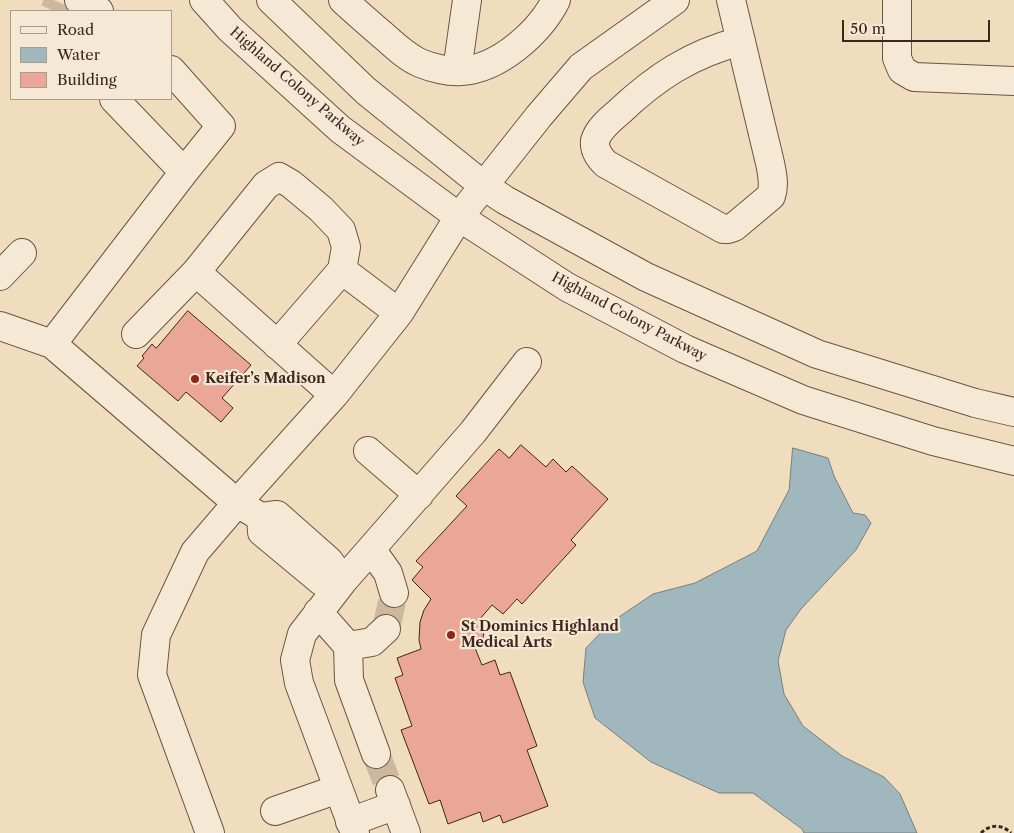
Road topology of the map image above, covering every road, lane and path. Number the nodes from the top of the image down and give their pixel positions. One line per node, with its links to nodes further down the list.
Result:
1 (110, 0): 12 (street); 13 (street)
2 (204, 0): 21 (street, Highland Colony Parkway)
3 (270, 0): 20 (street)
4 (342, 0): 16 (street)
5 (467, 0): 16 (street)
6 (556, 0): 16 (street)
7 (675, 0): 20 (street)
8 (731, 0): 14 (street)
9 (897, 0): 17 (street)
10 (67, 1): 11 (street)
11 (95, 10)
12 (99, 10)
13 (119, 10)
14 (741, 41): 14 (street)
15 (172, 71): 19 (street)
16 (457, 71)
17 (1014, 82)
18 (115, 100): 19 (street)
19 (184, 172): 29 (street)
20 (484, 186): 21 (street); 33 (street)
21 (459, 217): 26 (street); 35 (street, Highland Colony Parkway)
22 (22, 254): 25 (street)
23 (342, 270): 24 (street); 26 (street); 30 (street)
24 (196, 272): 28 (street); 30 (street)
25 (0, 276)
26 (399, 313): 32 (street)
27 (0, 326): 29 (street)
28 (136, 334)
29 (52, 344): 37 (street)
30 (277, 344): 32 (street)
31 (527, 362): 36 (street)
32 (334, 395): 37 (street)
33 (1014, 412)
34 (368, 450): 36 (street)
35 (1014, 460)
36 (419, 495): 38 (street)
37 (237, 503): 39 (street); 48 (street)
38 (372, 549): 39 (street); 40 (street)
39 (342, 581): 41 (street)
40 (394, 593)
41 (318, 612): 43 (street); 45 (street)
42 (386, 629): 43 (street)
43 (348, 646): 44 (street)
44 (376, 754)
45 (338, 790): 46 (street); 47 (street)
46 (275, 811)
47 (353, 827): 49 (street)
48 (210, 833)
49 (406, 833)
50 (981, 833): 51 (path)
51 (1011, 833)

